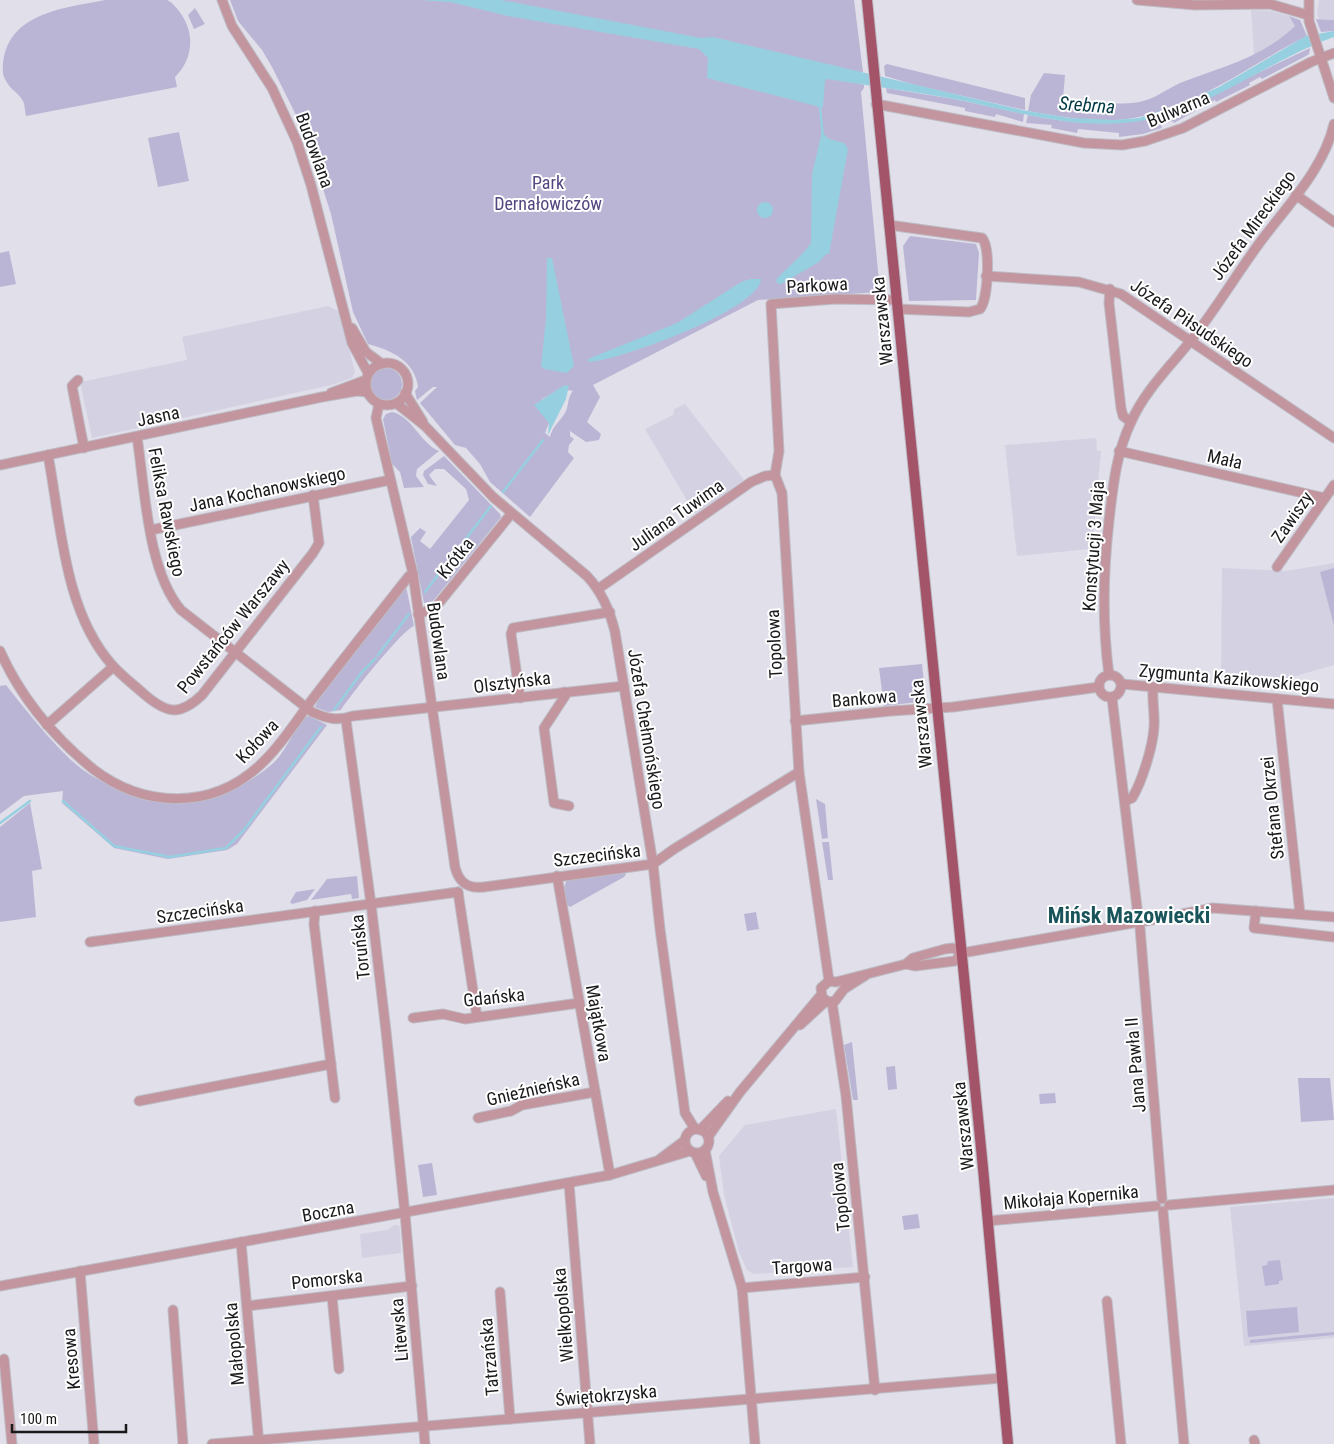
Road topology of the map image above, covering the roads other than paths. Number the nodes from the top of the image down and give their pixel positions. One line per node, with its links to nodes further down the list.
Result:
1 (222, 0): 18 (street, Budowlana)
2 (867, 0): 9 (main road, Warszawska)
3 (1137, 0): 5 (street)
4 (1309, 0): 5 (street)
5 (1308, 15): 7 (street)
6 (1334, 53): 7 (street, Bulwarna)
7 (1322, 57): 8 (street); 9 (street, Bulwarna)
8 (1334, 98)
9 (876, 104): 13 (main road, Warszawska)
10 (1334, 124): 11 (street, Józefa Mireckiego)
11 (1296, 195): 12 (street); 19 (street, Józefa Mireckiego)
12 (1334, 222)
13 (889, 225): 14 (street, Parkowa); 17 (main road, Warszawska)
14 (986, 276): 15 (street, Józefa Piłsudskiego); 17 (street, Parkowa)
15 (1110, 289): 19 (street, Józefa Piłsudskiego); 28 (street)
16 (770, 304): 17 (street, Parkowa); 36 (street, Topolowa)
17 (897, 304): 63 (main road, Warszawska)
18 (349, 324): 20 (street, Budowlana); 21 (street, Budowlana)
19 (1190, 341): 28 (street, Konstytucji 3 Maja); 31 (street, Józefa Piłsudskiego)
20 (382, 364): 21 (street); 24 (street)
21 (367, 377): 23 (street); 25 (street, Jasna)
22 (78, 380): 32 (street)
23 (367, 392): 25 (street, Jasna); 27 (street)
24 (406, 394): 26 (street); 29 (street, Józefa Chełmońskiego)
25 (322, 397): 30 (street, Jasna)
26 (396, 403): 27 (street); 29 (street, Józefa Chełmońskiego)
27 (379, 404): 37 (street, Budowlana)
28 (1131, 422): 33 (street, Konstytucji 3 Maja)
29 (425, 426): 41 (street, Józefa Chełmońskiego)
30 (137, 437): 32 (street, Jasna); 42 (street, Feliksa Rawskiego)
31 (1334, 438)
32 (84, 448): 34 (street, Jasna)
33 (1119, 451): 40 (street, Mała); 51 (street, Konstytucji 3 Maja)
34 (48, 455): 35 (street, Jasna); 50 (street, Powstańców Warszawy)
35 (0, 466)
36 (775, 475): 45 (street, Juliana Tuwima); 65 (street, Topolowa)
37 (390, 480): 39 (street, Jana Kochanowskiego); 44 (street, Budowlana)
38 (1334, 485): 40 (street, Zawiszy)
39 (313, 496): 42 (street, Jana Kochanowskiego); 49 (street, Powstańców Warszawy)
40 (1324, 498): 43 (street, Zawiszy)
41 (511, 514): 45 (street, Józefa Chełmońskiego); 47 (street, Krótka)
42 (151, 530): 49 (street, Feliksa Rawskiego)
43 (1277, 567)
44 (413, 574): 47 (street, Budowlana); 61 (street, Kołowa)
45 (598, 589): 46 (street, Józefa Chełmońskiego)
46 (610, 612): 53 (street, Józefa Chełmońskiego); 57 (street)
47 (418, 614): 62 (street, Budowlana)
48 (0, 651): 66 (street, Kołowa)
49 (235, 653): 50 (street, Powstańców Warszawy); 61 (street, Feliksa Rawskiego)
50 (113, 667): 66 (street)
51 (1108, 675): 52 (street); 54 (street)
52 (1122, 684): 55 (street, Zygmunta Kazikowskiego); 58 (street)
53 (624, 686): 56 (street, Olsztyńska); 70 (street, Józefa Chełmońskiego)
54 (1099, 687): 58 (street); 63 (street)
55 (1153, 688): 59 (street, Zygmunta Kazikowskiego); 68 (street)
56 (564, 692): 57 (street, Olsztyńska); 69 (street, Olsztyńska)
57 (520, 698): 62 (street, Olsztyńska)
58 (1112, 698): 68 (street)
59 (1276, 699): 60 (street, Zygmunta Kazikowskiego); 77 (street, Stefana Okrzei)
60 (1334, 704)
61 (306, 708): 64 (street); 66 (street, Kołowa)
62 (432, 708): 64 (street, Olsztyńska); 72 (street, Budowlana)
63 (936, 709): 65 (street, Bankowa); 82 (main road, Warszawska)
64 (346, 720): 74 (street, Toruńska)
65 (795, 721): 67 (street, Topolowa)
66 (47, 725)
67 (799, 772): 70 (street, Szczecińska); 85 (street, Topolowa)
68 (1125, 801): 79 (street)
69 (569, 806)
70 (654, 864): 71 (street, Szczecińska); 100 (street, Józefa Chełmońskiego)
71 (557, 876): 72 (street, Szczecińska); 88 (street, Majątkowa)
72 (464, 883): 73 (street)
73 (458, 892): 74 (street, Szczecińska); 91 (street)
74 (371, 904): 76 (street, Szczecińska); 110 (street, Toruńska)
75 (1256, 910): 77 (street); 79 (street); 80 (street)
76 (315, 911): 81 (street, Szczecińska); 94 (street)
77 (1300, 914): 78 (street)
78 (1334, 917)
79 (1139, 922): 82 (street); 109 (street, Jana Pawła II)
80 (1334, 937)
81 (90, 942)
82 (962, 953): 83 (street); 83 (street); 111 (main road, Warszawska)
83 (906, 964): 84 (street)
84 (866, 975): 85 (street); 86 (street)
85 (832, 982): 86 (street, Topolowa); 87 (street)
86 (841, 992): 87 (street)
87 (826, 999): 89 (street); 90 (street, Topolowa); 93 (street)
88 (579, 1003): 91 (street, Gdańska); 95 (street, Majątkowa)
89 (815, 1011): 90 (street); 93 (street)
90 (834, 1016): 114 (street, Topolowa)
91 (477, 1017): 92 (street, Gdańska)
92 (413, 1018)
93 (789, 1035): 96 (street)
94 (331, 1064): 97 (street); 98 (street)
95 (595, 1092): 99 (street, Gnieźnieńska); 105 (street, Majątkowa)
96 (740, 1092): 100 (street, Boczna); 101 (street)
97 (335, 1098)
98 (140, 1101)
99 (478, 1118)
100 (692, 1133): 101 (street); 103 (street); 104 (street, Boczna)
101 (708, 1137): 102 (street)
102 (705, 1150): 103 (street, Boczna); 108 (street)
103 (692, 1152): 104 (street, Boczna); 108 (street)
104 (660, 1159): 105 (street, Boczna)
105 (610, 1175): 106 (street, Boczna)
106 (569, 1183): 110 (street, Boczna); 128 (street, Wielkopolska)
107 (1334, 1190): 109 (street, Mikołaja Kopernika)
108 (713, 1192): 117 (street)
109 (1162, 1205): 111 (street, Mikołaja Kopernika); 141 (street, Jana Pawła II)
110 (405, 1214): 112 (street, Boczna); 116 (street, Litewska)
111 (988, 1221): 125 (main road, Warszawska)
112 (241, 1242): 113 (street, Boczna); 121 (street, Małopolska)
113 (80, 1271): 115 (street, Boczna); 133 (street, Kresowa)
114 (865, 1277): 117 (street, Targowa); 126 (street, Topolowa)
115 (0, 1286)
116 (412, 1286): 119 (street, Pomorska); 130 (street, Litewska)
117 (742, 1288): 127 (street)
118 (500, 1292): 129 (street, Tatrzańska)
119 (332, 1296): 121 (street, Pomorska); 124 (street)
120 (1107, 1300): 140 (street)
121 (247, 1306): 131 (street, Małopolska)
122 (172, 1310): 134 (street)
123 (4, 1359): 132 (street)
124 (339, 1369)
125 (1002, 1378): 126 (street, Świętokrzyska); 139 (main road, Warszawska)
126 (875, 1390): 127 (street, Świętokrzyska)
127 (752, 1399): 128 (street, Świętokrzyska); 138 (street)
128 (588, 1413): 129 (street, Świętokrzyska); 137 (street, Wielkopolska)
129 (510, 1419): 130 (street, Świętokrzyska)
130 (424, 1426): 131 (street, Świętokrzyska); 136 (street, Litewska)
131 (259, 1442): 135 (street, Świętokrzyska)
132 (12, 1444)
133 (94, 1444)
134 (183, 1444)
135 (212, 1444)
136 (425, 1444)
137 (590, 1444)
138 (755, 1444)
139 (1008, 1444)
140 (1120, 1444)
141 (1184, 1444)

